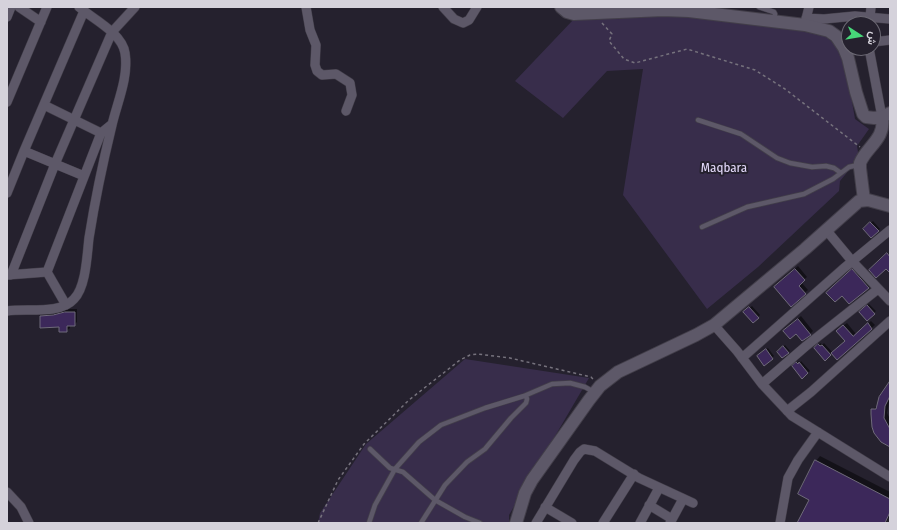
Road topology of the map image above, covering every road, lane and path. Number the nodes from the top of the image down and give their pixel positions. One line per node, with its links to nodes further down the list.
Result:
1 (11, 7): 16 (street)
2 (19, 7): 19 (street)
3 (47, 7): 19 (street)
4 (135, 7): 21 (street)
5 (306, 7): 26 (street)
6 (443, 7): 7 (street)
7 (477, 7)
8 (561, 7): 14 (street)
9 (759, 7): 18 (lane)
10 (809, 7): 20 (street)
11 (840, 7): 17 (street)
12 (82, 9): 21 (street); 25 (street)
13 (703, 10): 15 (street); 18 (street)
14 (576, 11): 15 (street)
15 (595, 14): 33 (path)
16 (7, 17)
17 (840, 17): 20 (street)
18 (774, 21): 20 (street)
19 (42, 22): 23 (street)
20 (805, 22): 27 (street)
21 (112, 32): 28 (street); 30 (street)
22 (871, 56): 27 (street)
23 (10, 88): 24 (street)
24 (7, 102)
25 (44, 104): 28 (street); 32 (street)
26 (346, 111)
27 (886, 115): 33 (street)
28 (75, 119): 31 (street); 34 (street)
29 (698, 120): 36 (lane)
30 (112, 124): 31 (street); 49 (street)
31 (101, 133): 37 (street)
32 (24, 151): 34 (street); 38 (street)
33 (868, 153): 35 (street)
34 (55, 164): 37 (street); 46 (street)
35 (860, 166): 36 (lane); 39 (street)
36 (841, 173): 41 (lane)
37 (84, 176): 45 (street)
38 (7, 193)
39 (864, 200): 40 (street); 42 (street)
40 (890, 206)
41 (702, 227)
42 (827, 230): 44 (street); 52 (street)
43 (890, 230): 44 (street)
44 (852, 261): 47 (street); 53 (street)
45 (47, 272): 46 (street); 49 (street)
46 (9, 275)
47 (878, 289): 48 (street); 54 (street)
48 (890, 301)
49 (66, 305): 50 (street)
50 (7, 311)
51 (890, 321): 57 (street)
52 (714, 325): 53 (street); 55 (street)
53 (742, 358): 54 (street)
54 (762, 384): 57 (street)
55 (598, 389): 56 (lane); 72 (path); 76 (street)
56 (526, 396): 60 (lane); 66 (lane)
57 (787, 411): 58 (street)
58 (818, 432): 62 (street); 81 (street)
59 (370, 449): 60 (lane)
60 (395, 469): 66 (lane); 73 (lane)
61 (634, 474): 63 (street); 69 (street); 79 (street)
62 (890, 477)
63 (658, 488): 65 (street); 68 (street)
64 (7, 492): 71 (street)
65 (683, 499): 67 (street); 70 (street)
66 (435, 500): 74 (lane); 75 (lane)
67 (693, 503)
68 (649, 506): 70 (street); 80 (street)
69 (545, 507): 77 (street); 78 (street)
70 (671, 521)
71 (29, 523)
72 (318, 523)
73 (369, 523)
74 (422, 523)
75 (480, 523)
76 (516, 523)
77 (536, 523)
78 (572, 523)
79 (603, 523)
80 (640, 523)
81 (780, 523)

